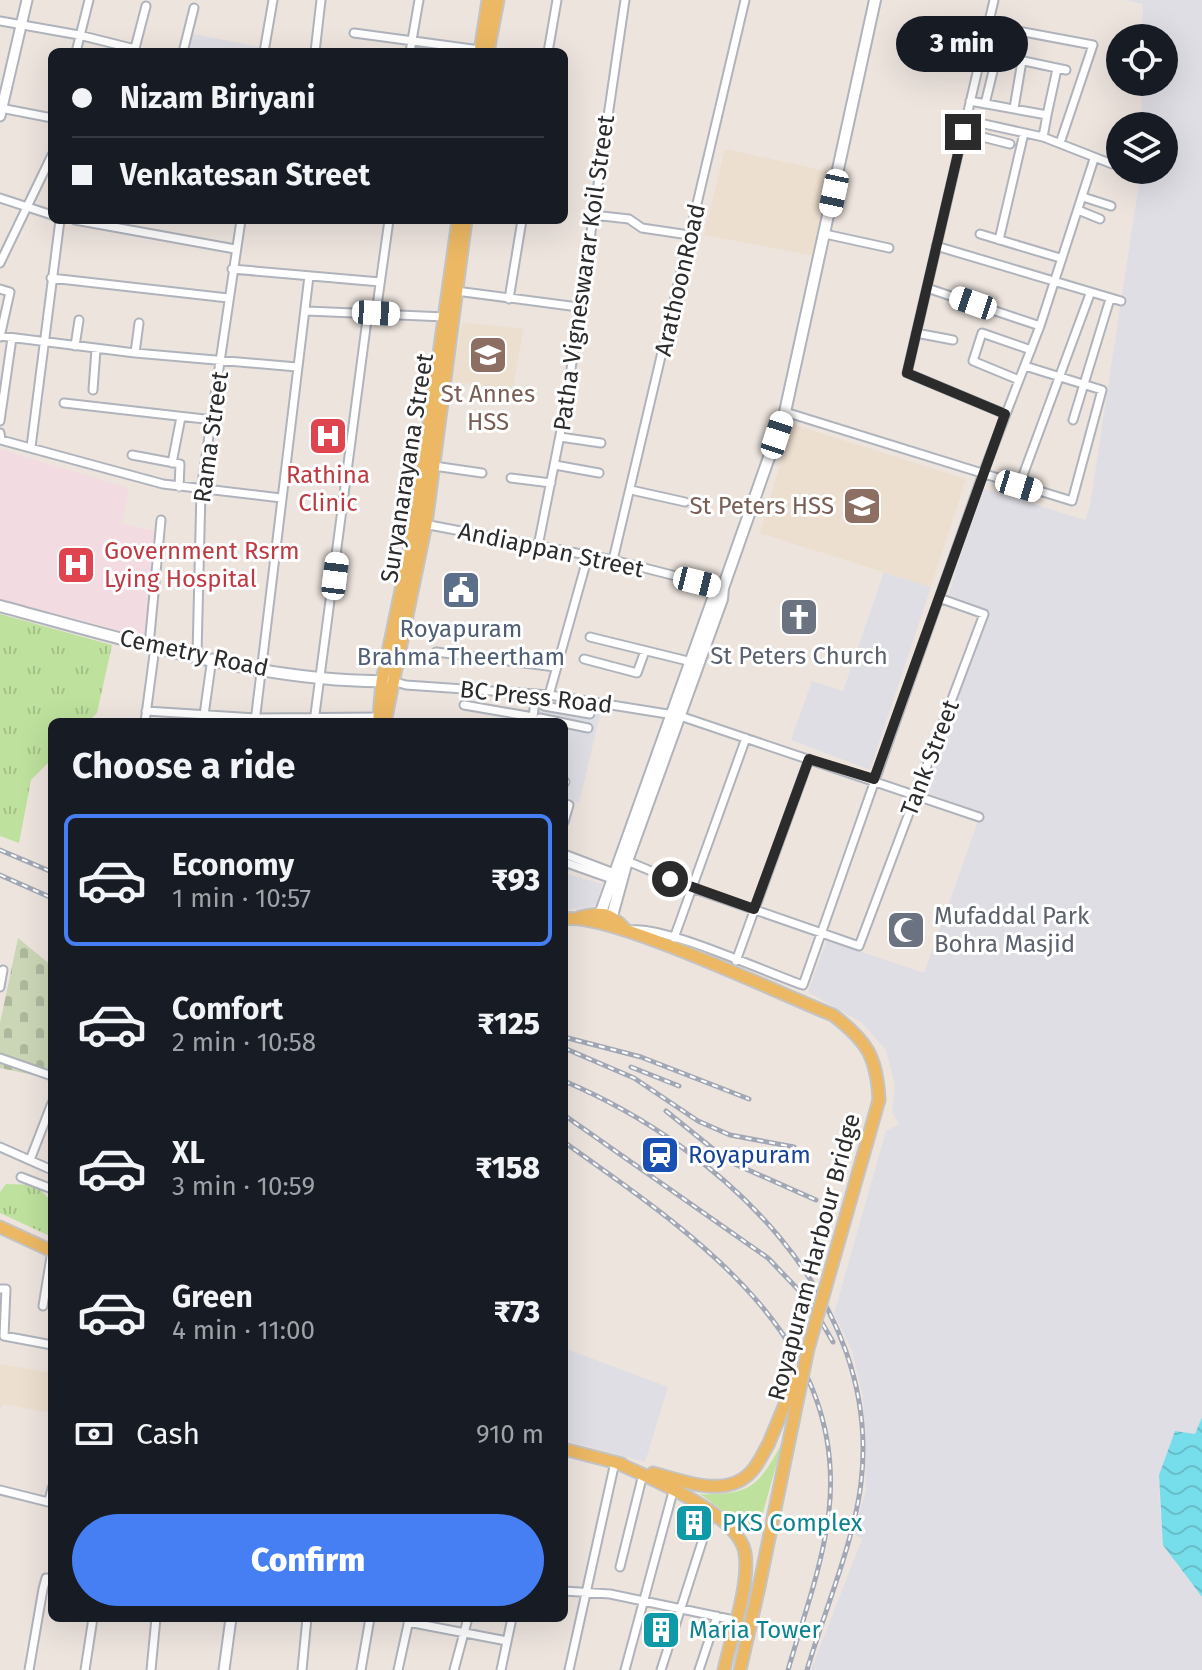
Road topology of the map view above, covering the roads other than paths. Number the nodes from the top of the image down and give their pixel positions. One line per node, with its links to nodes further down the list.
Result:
1 (27, 0): 16 (street)
2 (89, 0): 19 (street)
3 (273, 0): 25 (street)
4 (321, 0): 26 (street)
5 (419, 0): 20 (street)
6 (488, 0): 29 (main road)
7 (498, 0): 30 (main road)
8 (557, 0): 31 (street)
9 (625, 0): 56 (street, Patha Vigneswarar Koil Street)
10 (745, 0): 67 (street, ArathoonRoad)
11 (875, 0): 65 (main road)
12 (994, 0): 32 (street)
13 (146, 6): 23 (street)
14 (194, 8): 24 (street)
15 (0, 21): 16 (street)
16 (20, 25): 19 (street); 38 (street)
17 (1013, 30): 45 (street)
18 (354, 33): 20 (street)
19 (79, 35): 21 (street); 22 (street)
20 (411, 40): 27 (street); 28 (street)
21 (77, 48)
22 (124, 48)
23 (135, 48)
24 (184, 48)
25 (265, 48)
26 (315, 48)
27 (410, 48)
28 (463, 48)
29 (483, 48)
30 (484, 48)
31 (549, 48)
32 (982, 52): 33 (street); 35 (street)
33 (997, 55): 34 (street); 36 (street)
34 (1022, 61): 37 (street); 39 (street)
35 (970, 101): 36 (street); 41 (street)
36 (985, 104): 37 (street)
37 (1014, 108): 39 (street)
38 (1, 111): 40 (street)
39 (1047, 115): 44 (street)
40 (48, 117)
41 (966, 120): 42 (street); 43 (street)
42 (963, 132): 46 (street); 69 (street)
43 (1024, 133): 44 (street); 68 (street)
44 (1043, 137): 45 (street)
45 (1060, 143): 47 (street)
46 (1010, 144)
47 (1094, 159): 48 (street); 50 (street)
48 (1106, 162)
49 (48, 163): 53 (street)
50 (1083, 197): 52 (street); 54 (street)
51 (0, 198): 53 (street)
52 (1111, 206)
53 (24, 208): 55 (street); 73 (street)
54 (1078, 210): 57 (street); 72 (street)
55 (48, 214)
56 (593, 215): 67 (street); 87 (street, Patha Vigneswarar Koil Street)
57 (1100, 219)
58 (59, 224): 76 (street)
59 (97, 224): 71 (street)
60 (240, 224): 71 (street, Rama Street)
61 (388, 224): 77 (street)
62 (457, 224): 90 (main road, Suryanarayana Street)
63 (465, 224): 81 (main road, Suryanarayana Street)
64 (521, 224): 84 (street)
65 (825, 234): 70 (street); 111 (main road)
66 (980, 234): 68 (street)
67 (689, 235): 133 (street, ArathoonRoad)
68 (999, 240): 72 (street)
69 (936, 246): 78 (street); 79 (street)
70 (889, 248)
71 (235, 249): 74 (street, Rama Street)
72 (1060, 258): 78 (street)
73 (1, 263)
74 (232, 269): 75 (street); 83 (street, Rama Street)
75 (309, 276): 77 (street); 88 (street)
76 (51, 278): 83 (street); 98 (street)
77 (380, 282): 89 (street)
78 (1053, 282): 82 (street); 93 (street)
79 (927, 288): 93 (street); 94 (street)
80 (0, 289): 95 (street)
81 (456, 291): 84 (street); 124 (main road, Suryanarayana Street)
82 (1090, 294): 85 (street); 106 (street)
83 (228, 298): 103 (street, Rama Street)
84 (509, 299): 87 (street)
85 (1110, 299): 86 (street); 108 (street)
86 (1121, 301)
87 (578, 307): 118 (street, Patha Vigneswarar Koil Street)
88 (307, 311): 89 (street); 105 (street)
89 (372, 313): 90 (street); 154 (street)
90 (445, 317): 137 (main road, Suryanarayana Street)
91 (79, 320): 99 (street)
92 (139, 323): 102 (street)
93 (1040, 326): 101 (street)
94 (916, 333): 97 (street); 112 (street)
95 (0, 336): 96 (street)
96 (12, 338): 98 (street); 116 (street)
97 (953, 340)
98 (45, 343): 99 (street); 120 (street)
99 (75, 346): 100 (street)
100 (96, 349): 102 (street); 109 (street)
101 (1031, 350): 104 (street); 107 (street)
102 (135, 353): 103 (street)
103 (221, 360): 105 (street); 114 (street, Rama Street)
104 (1025, 366): 106 (street); 107 (street)
105 (297, 367): 134 (street)
106 (1061, 377): 108 (street); 130 (street)
107 (1019, 380): 112 (street)
108 (1085, 385): 115 (street); 130 (street)
109 (93, 390)
110 (64, 403): 113 (street)
111 (785, 412): 127 (street); 141 (main road)
112 (1005, 414): 127 (street)
113 (181, 417): 114 (street); 122 (street)
114 (213, 420): 132 (street, Rama Street)
115 (1073, 420)
116 (0, 421)
117 (0, 433): 120 (street)
118 (560, 437): 119 (street); 123 (street, Patha Vigneswarar Koil Street)
119 (601, 443)
120 (31, 447): 131 (street)
121 (132, 455): 122 (street)
122 (172, 463): 131 (street)
123 (555, 465): 126 (street); 129 (street, Patha Vigneswarar Koil Street)
124 (434, 466): 125 (street); 137 (main road, Suryanarayana Street)
125 (482, 473)
126 (599, 473)
127 (982, 476): 130 (street); 142 (street)
128 (511, 478): 129 (street)
129 (551, 483): 138 (street, Patha Vigneswarar Koil Street)
130 (1019, 486)
131 (179, 487): 132 (street)
132 (201, 490): 134 (street); 148 (street, Rama Street)
133 (631, 490): 135 (street); 140 (street, ArathoonRoad)
134 (281, 498): 153 (street)
135 (685, 502)
136 (161, 520): 145 (street)
137 (420, 524): 138 (street, Andiappan Street); 155 (main road, Suryanarayana Street)
138 (538, 546): 139 (street, Andiappan Street)
139 (588, 556): 140 (street, Andiappan Street); 152 (street)
140 (613, 560): 141 (street, Andiappan Street)
141 (723, 588): 151 (main road)
142 (939, 598): 176 (street); 177 (street, Tank Street)
143 (0, 606): 145 (main road, Cemetry Road)
144 (590, 637): 146 (street)
145 (152, 646): 148 (main road, Cemetry Road); 162 (street)
146 (645, 651): 150 (street); 151 (street)
147 (436, 652): 152 (street)
148 (197, 655): 149 (main road, Cemetry Road)
149 (212, 658): 153 (main road, Cemetry Road); 167 (street)
150 (584, 659)
151 (694, 663): 164 (main road)
152 (555, 667): 157 (street)
153 (260, 670): 154 (main road, Cemetry Road); 168 (street)
154 (321, 678): 155 (main road, Cemetry Road); 169 (street)
155 (387, 681): 156 (street, BC Press Road); 170 (main road, Suryanarayana Street)
156 (536, 694): 157 (street, BC Press Road); 159 (street)
157 (549, 695): 158 (street, BC Press Road)
158 (572, 698): 161 (street); 164 (street, BC Press Road)
159 (464, 705)
160 (544, 706): 161 (street)
161 (569, 709): 163 (street); 171 (street)
162 (146, 711): 165 (street); 166 (street)
163 (590, 714)
164 (675, 716): 174 (street, BC Press Road); 180 (main road); 182 (main road)
165 (145, 718)
166 (197, 718)
167 (204, 718)
168 (255, 718)
169 (314, 718)
170 (380, 718)
171 (567, 718)
172 (568, 725): 173 (street)
173 (588, 728)
174 (746, 738): 175 (street, BC Press Road); 183 (street)
175 (809, 759): 176 (street, BC Press Road); 184 (street)
176 (874, 779): 177 (street, BC Press Road); 189 (street)
177 (916, 794): 178 (street, BC Press Road); 189 (street, Tank Street)
178 (979, 817)
179 (568, 856): 182 (street)
180 (627, 861): 183 (street); 185 (main road)
181 (568, 863): 182 (street)
182 (613, 876): 185 (main road)
183 (692, 888): 184 (street); 190 (street)
184 (754, 909): 189 (street); 191 (street)
185 (606, 914): 186 (main road); 188 (main road)
186 (579, 917): 187 (main road); 188 (main road, Royapuram Harbour Bridge)
187 (568, 918)
188 (627, 931): 190 (street); 211 (main road, Royapuram Harbour Bridge, bridge)
189 (821, 932): 191 (street)
190 (674, 938): 191 (street)
191 (736, 961)
192 (3, 970): 193 (street)
193 (0, 987)
194 (0, 1058): 195 (street)
195 (48, 1075)
196 (48, 1113): 198 (street)
197 (0, 1147): 198 (street)
198 (30, 1160): 199 (street)
199 (48, 1168)
200 (21, 1177): 201 (street)
201 (48, 1187)
202 (0, 1227): 204 (main road)
203 (0, 1235): 205 (main road)
204 (48, 1253)
205 (48, 1253)
206 (48, 1278): 208 (street)
207 (0, 1289): 209 (street)
208 (43, 1306)
209 (2, 1314): 210 (street)
210 (48, 1344)
211 (808, 1349): 213 (main road, bridge); 252 (main road, Royapuram Harbour Bridge, bridge)
212 (568, 1450): 213 (main road)
213 (615, 1462): 214 (main road); 222 (street)
214 (643, 1474): 215 (main road); 219 (street)
215 (674, 1488): 218 (main road); 223 (street)
216 (0, 1490): 217 (street)
217 (48, 1502)
218 (711, 1514): 224 (street); 226 (main road)
219 (620, 1567)
220 (48, 1578): 238 (street)
221 (568, 1591): 222 (street)
222 (585, 1592): 223 (street); 247 (street)
223 (643, 1601): 224 (street); 248 (street)
224 (681, 1607): 225 (street); 249 (street)
225 (717, 1616): 226 (street); 250 (street)
226 (734, 1620): 251 (main road)
227 (92, 1622): 239 (street)
228 (156, 1622): 240 (street)
229 (230, 1622): 241 (street)
230 (307, 1622): 242 (street)
231 (369, 1622): 243 (street)
232 (409, 1622): 244 (street)
233 (417, 1622): 236 (street)
234 (467, 1622): 236 (street)
235 (511, 1622): 237 (street)
236 (464, 1633): 237 (street); 245 (street)
237 (507, 1641): 246 (street)
238 (29, 1670)
239 (85, 1670)
240 (151, 1670)
241 (224, 1670)
242 (302, 1670)
243 (361, 1670)
244 (398, 1670)
245 (454, 1670)
246 (501, 1670)
247 (569, 1670)
248 (625, 1670)
249 (661, 1670)
250 (699, 1670)
251 (724, 1670)
252 (740, 1670)

